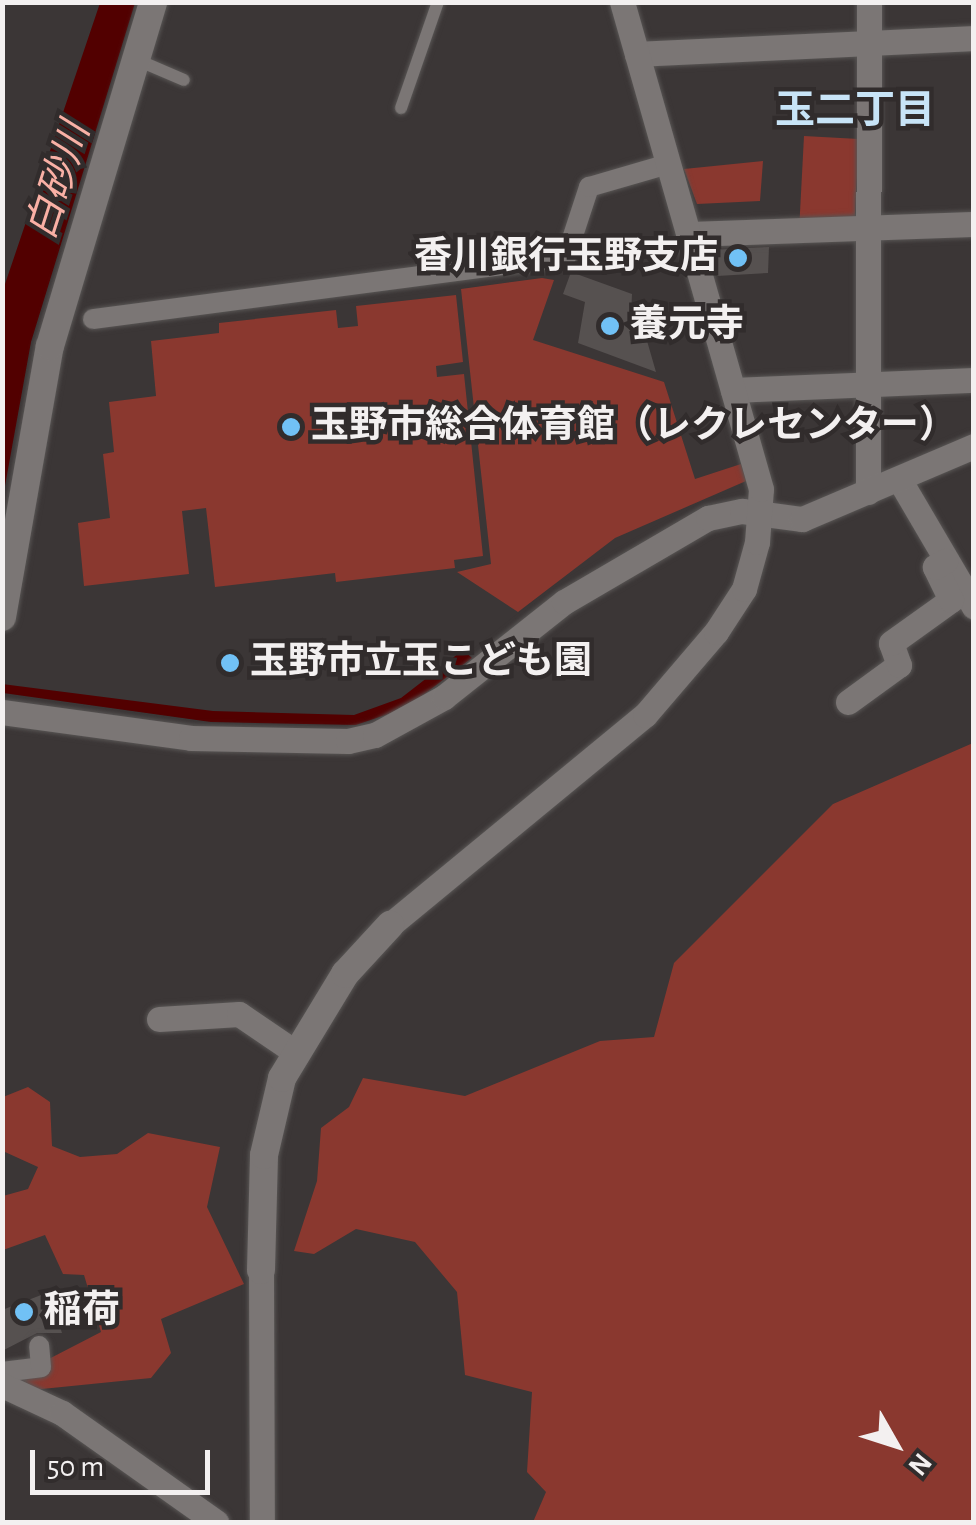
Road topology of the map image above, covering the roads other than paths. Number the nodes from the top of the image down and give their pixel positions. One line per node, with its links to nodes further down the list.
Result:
1 (154, 2): 8 (street)
2 (438, 2): 10 (lane)
3 (622, 2): 7 (street)
4 (869, 2): 6 (street)
5 (974, 38): 6 (street)
6 (868, 40): 7 (street); 13 (street)
7 (637, 54): 11 (street)
8 (135, 59): 9 (lane); 25 (street)
9 (184, 80)
10 (401, 108)
11 (668, 164): 14 (street); 15 (street)
12 (974, 224): 13 (street)
13 (868, 228): 14 (street); 17 (street)
14 (688, 234): 18 (street)
15 (93, 320)
16 (974, 380): 17 (street)
17 (870, 385): 18 (street); 21 (street)
18 (733, 390): 22 (street)
19 (974, 446): 20 (street)
20 (899, 479): 21 (street); 23 (street)
21 (868, 492): 22 (street)
22 (763, 516): 27 (street); 28 (street)
23 (945, 560): 24 (street); 26 (street)
24 (974, 607)
25 (2, 617)
26 (848, 702)
27 (2, 712)
28 (390, 925): 30 (street)
29 (159, 1019): 30 (street)
30 (295, 1052): 31 (street)
31 (261, 1270): 36 (street)
32 (39, 1346): 33 (street)
33 (2, 1372)
34 (2, 1385): 35 (street)
35 (216, 1522)
36 (262, 1522)

